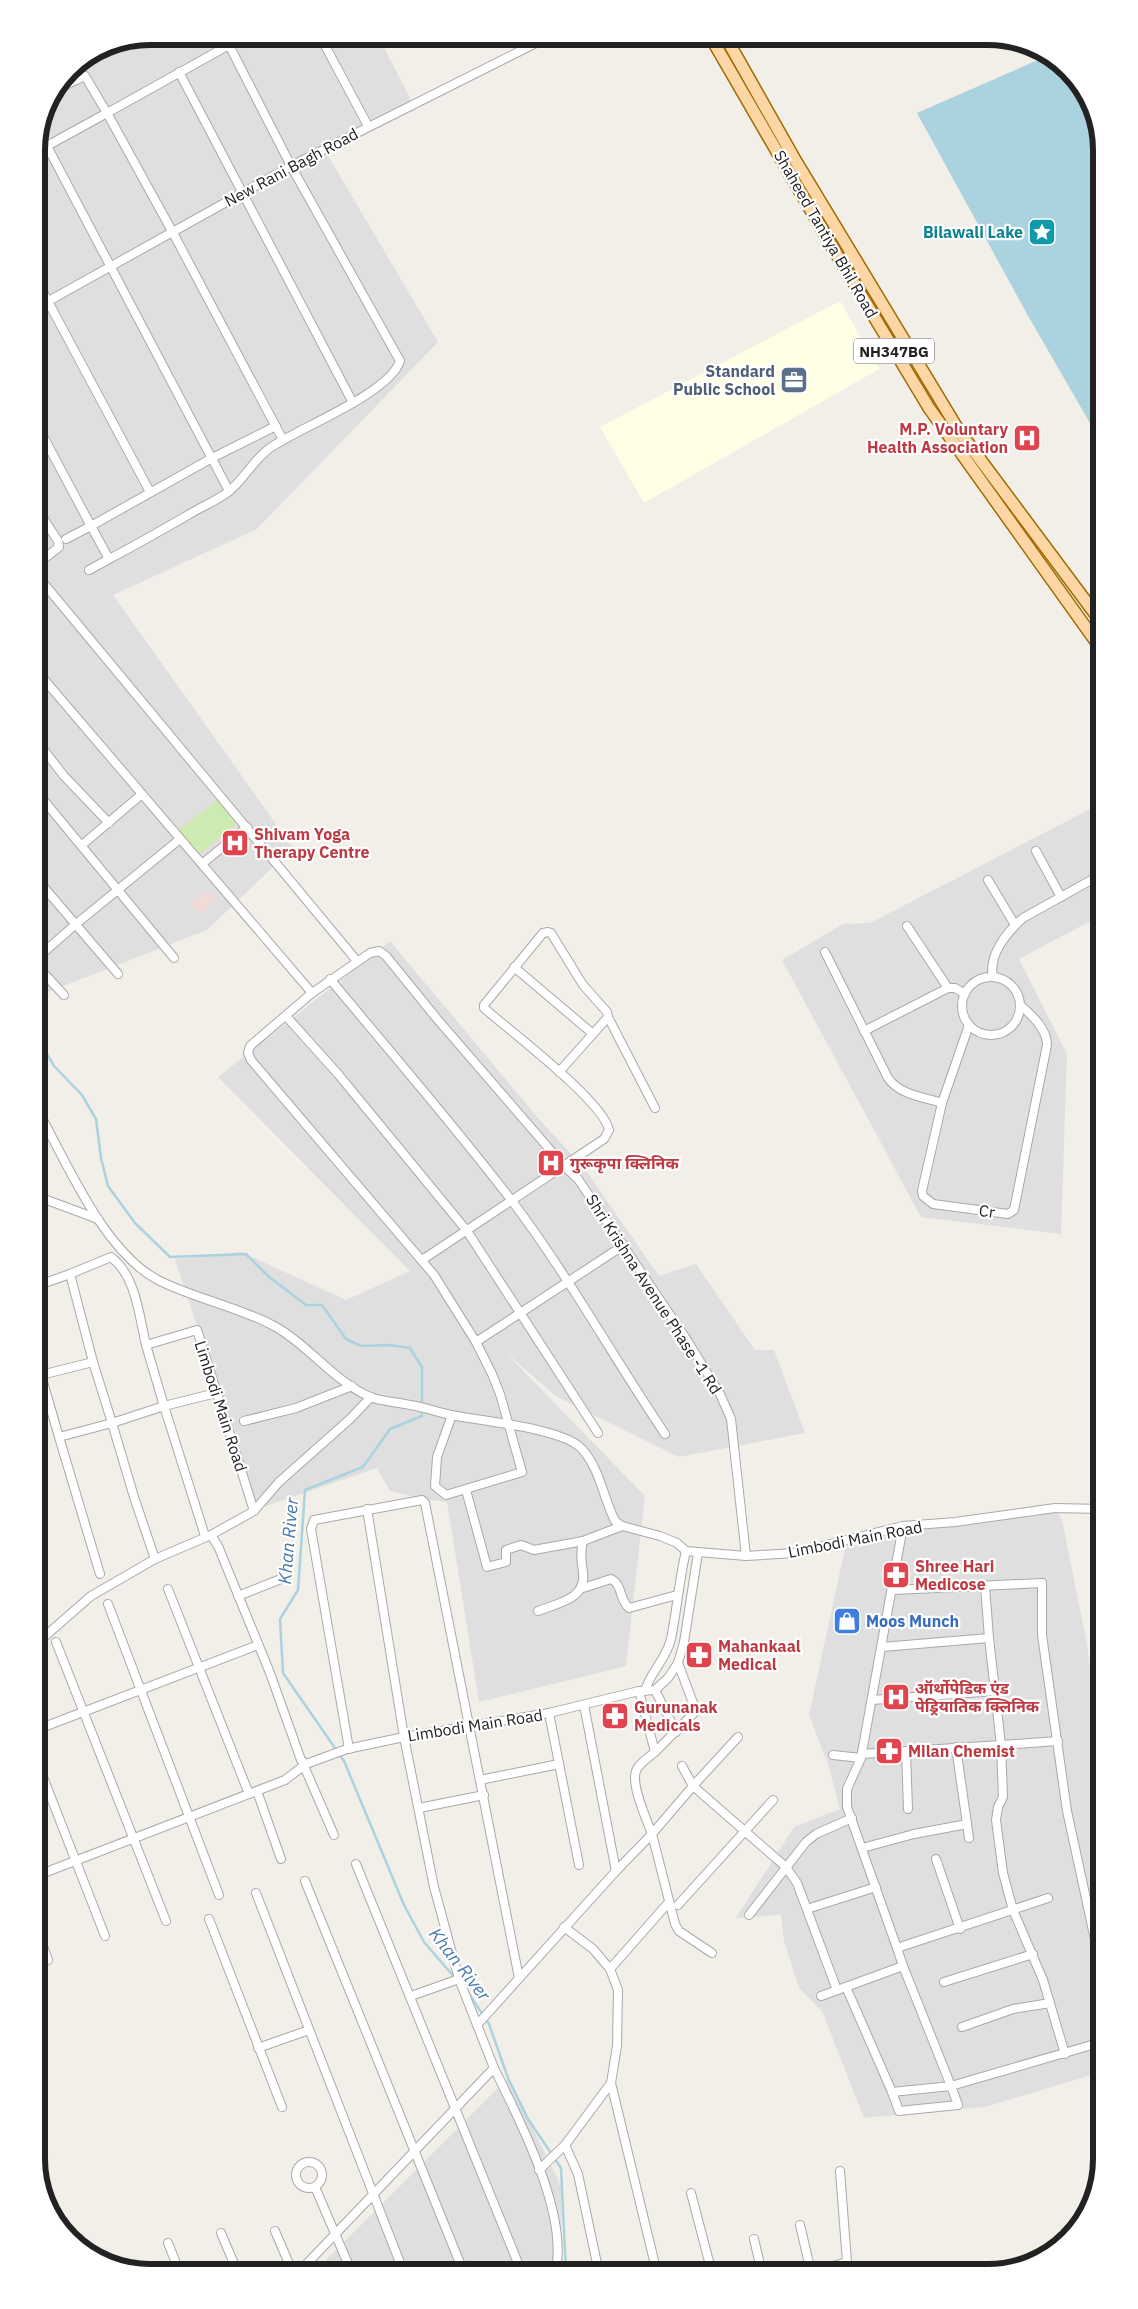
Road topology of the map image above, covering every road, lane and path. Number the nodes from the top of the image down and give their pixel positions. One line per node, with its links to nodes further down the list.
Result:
1 (229, 45): 6 (street); 11 (street)
2 (325, 45): 9 (street)
3 (532, 45): 9 (street, New Rani Bagh Road)
4 (715, 45): 33 (main road, Shaheed Tantiya Bhil Road / NH347BG)
5 (730, 45): 32 (main road, Shaheed Tantiya Bhil Road / NH347BG)
6 (179, 72): 8 (street); 12 (street)
7 (69, 83): 8 (street)
8 (107, 113): 10 (street); 13 (street)
9 (368, 126): 11 (street, New Rani Bagh Road)
10 (47, 146): 14 (street)
11 (291, 166): 12 (street, New Rani Bagh Road); 18 (street)
12 (242, 193): 13 (street, New Rani Bagh Road); 18 (street)
13 (172, 231): 14 (street, New Rani Bagh Road); 19 (street)
14 (111, 265): 16 (street, New Rani Bagh Road); 22 (street)
15 (45, 296): 16 (street)
16 (48, 302): 17 (street, New Rani Bagh Road); 24 (street)
17 (45, 304)
18 (353, 403): 21 (street)
19 (276, 426): 21 (street); 22 (street)
20 (45, 440): 26 (street)
21 (283, 440): 23 (street)
22 (212, 458): 23 (street); 24 (street)
23 (229, 491): 29 (street)
24 (150, 492): 26 (street)
25 (45, 521): 28 (street)
26 (91, 526): 27 (street); 29 (street)
27 (66, 539)
28 (45, 558)
29 (109, 559): 30 (street)
30 (88, 570)
31 (45, 585): 39 (street)
32 (1093, 611)
33 (1093, 637)
34 (45, 681): 36 (street)
35 (45, 752): 38 (street)
36 (142, 794): 38 (street); 40 (street)
37 (45, 802): 41 (street)
38 (109, 823): 41 (street)
39 (247, 827): 43 (street); 55 (street)
40 (180, 839): 43 (street); 47 (street)
41 (82, 845): 47 (street)
42 (1036, 851): 48 (street)
43 (202, 864): 62 (street)
44 (1093, 879): 48 (street)
45 (988, 880): 50 (street)
46 (45, 888): 49 (street)
47 (118, 889): 49 (street); 54 (street)
48 (1061, 897): 50 (street)
49 (76, 924): 52 (street); 57 (street)
50 (1015, 925): 59 (street)
51 (907, 926): 61 (street)
52 (45, 951)
53 (825, 952): 69 (street)
54 (174, 958)
55 (357, 961): 60 (street); 75 (street, Shri Krishna Avenue Phase -1 Rd)
56 (514, 967): 67 (street); 70 (street); 71 (street)
57 (118, 974)
58 (45, 975): 64 (street)
59 (993, 977): 63 (street); 65 (street)
60 (330, 979): 62 (street); 77 (street)
61 (948, 988): 63 (street); 69 (street)
62 (312, 993): 66 (street)
63 (965, 994): 68 (street)
64 (64, 995)
65 (1020, 1005): 68 (street); 72 (street, Cr)
66 (286, 1016): 79 (street); 81 (street)
67 (608, 1017): 70 (street); 73 (street)
68 (969, 1025): 72 (street, Cr)
69 (864, 1031): 72 (street)
70 (593, 1034): 71 (street)
71 (559, 1072): 75 (street)
72 (942, 1103)
73 (655, 1108)
74 (45, 1123): 78 (street)
75 (564, 1166): 77 (street); 80 (street, Shri Krishna Avenue Phase -1 Rd)
76 (45, 1199): 78 (street)
77 (512, 1202): 79 (street); 84 (street)
78 (98, 1219): 90 (street)
79 (467, 1231): 81 (street); 85 (street)
80 (624, 1245): 84 (street); 112 (street, Shri Krishna Avenue Phase -1 Rd)
81 (422, 1260): 86 (street)
82 (70, 1274): 83 (street); 87 (street); 88 (street)
83 (45, 1283)
84 (568, 1283): 85 (street); 100 (street)
85 (520, 1312): 86 (street); 99 (street)
86 (476, 1342): 98 (street)
87 (146, 1345): 92 (street, Limbodi Main Road); 94 (street)
88 (93, 1362): 89 (street); 97 (street)
89 (45, 1374)
90 (352, 1386): 93 (street); 96 (street)
91 (45, 1389): 101 (street)
92 (216, 1393): 94 (street); 105 (street, Limbodi Main Road)
93 (371, 1397): 95 (street); 105 (street)
94 (164, 1406): 97 (street); 108 (street)
95 (452, 1415): 98 (street); 102 (street)
96 (244, 1421)
97 (112, 1424): 101 (street); 113 (street)
98 (510, 1425): 102 (street); 106 (street)
99 (598, 1433)
100 (666, 1434)
101 (59, 1437): 114 (street)
102 (466, 1490): 109 (street)
103 (367, 1509): 140 (street); 142 (street); 147 (street)
104 (1093, 1509): 107 (street, Limbodi Main Road)
105 (254, 1511): 108 (street)
106 (622, 1526): 109 (street); 110 (street)
107 (903, 1526): 112 (street, Limbodi Main Road); 119 (street)
108 (212, 1539): 113 (street); 121 (street)
109 (583, 1541): 117 (street)
110 (686, 1551): 111 (street, Limbodi Main Road); 120 (street)
111 (698, 1553): 112 (street, Limbodi Main Road); 129 (street)
112 (746, 1556)
113 (155, 1559): 124 (street)
114 (100, 1574)
115 (286, 1577): 121 (street)
116 (986, 1586): 119 (street); 125 (street); 144 (street)
117 (583, 1588): 120 (street); 123 (street)
118 (168, 1589): 130 (street)
119 (893, 1590): 128 (street)
120 (677, 1595): 133 (street)
121 (238, 1596): 127 (street)
122 (108, 1604): 131 (street)
123 (538, 1611)
124 (45, 1636)
125 (989, 1638): 128 (street); 134 (street)
126 (56, 1642): 137 (street)
127 (258, 1645): 130 (street); 153 (street)
128 (882, 1647): 135 (street)
129 (678, 1663): 132 (street); 141 (street)
130 (199, 1666): 131 (street); 159 (street)
131 (141, 1689): 137 (street); 164 (street)
132 (655, 1690): 133 (street, Limbodi Main Road); 141 (street)
133 (642, 1691): 136 (street, Limbodi Main Road); 149 (street)
134 (995, 1691): 135 (street); 145 (street)
135 (872, 1700): 151 (street)
136 (584, 1706): 138 (street, Limbodi Main Road); 179 (street)
137 (84, 1711): 139 (street); 171 (street)
138 (548, 1713): 140 (street, Limbodi Main Road); 152 (street)
139 (45, 1726)
140 (469, 1726): 142 (street, Limbodi Main Road); 155 (street)
141 (676, 1732): 149 (street)
142 (404, 1737): 147 (street, Limbodi Main Road); 162 (street)
143 (738, 1737): 157 (street)
144 (1058, 1741): 145 (street); 195 (street)
145 (1000, 1745): 146 (street); 189 (street)
146 (956, 1747): 148 (street); 166 (street)
147 (348, 1749): 153 (street, Limbodi Main Road)
148 (906, 1751): 151 (street); 163 (street)
149 (655, 1752): 168 (street)
150 (833, 1755): 151 (street)
151 (862, 1756): 165 (street)
152 (559, 1764): 155 (street); 177 (street)
153 (305, 1765): 158 (street, Limbodi Main Road); 169 (street)
154 (682, 1766): 157 (street)
155 (480, 1780): 160 (street)
156 (45, 1782): 175 (street)
157 (693, 1786): 167 (street); 168 (street)
158 (257, 1791): 159 (street, Limbodi Main Road); 173 (street)
159 (249, 1794): 164 (street, Limbodi Main Road)
160 (484, 1795): 162 (street); 205 (street)
161 (773, 1800): 167 (street)
162 (419, 1808): 204 (street)
163 (908, 1809)
164 (190, 1818): 171 (street, Limbodi Main Road); 184 (street)
165 (852, 1818): 172 (street); 178 (street)
166 (967, 1824): 170 (street); 172 (street)
167 (745, 1830): 178 (street); 187 (street)
168 (652, 1834): 179 (street); 186 (street)
169 (334, 1835)
170 (969, 1838)
171 (135, 1839): 175 (street, Limbodi Main Road); 192 (street)
172 (862, 1848): 182 (street)
173 (281, 1859)
174 (936, 1859): 194 (street)
175 (76, 1861): 180 (street, Limbodi Main Road); 196 (street)
176 (356, 1864): 209 (street)
177 (579, 1865)
178 (786, 1867): 188 (street); 190 (street)
179 (616, 1871): 193 (street)
180 (45, 1873)
181 (305, 1881): 225 (street)
182 (876, 1887): 188 (street); 197 (street)
183 (256, 1893): 214 (street)
184 (219, 1896)
185 (1048, 1898): 189 (street)
186 (669, 1902): 199 (street); 203 (street)
187 (678, 1905)
188 (807, 1909): 208 (street)
189 (1013, 1910): 194 (street); 200 (street)
190 (749, 1915)
191 (209, 1919): 216 (street)
192 (166, 1920)
193 (564, 1927): 203 (street); 205 (street)
194 (960, 1928): 197 (street)
195 (1093, 1932)
196 (105, 1936)
197 (897, 1948): 202 (street)
198 (45, 1952): 201 (street)
199 (712, 1952)
200 (1033, 1954): 206 (street); 211 (street)
201 (48, 1960)
202 (902, 1966): 207 (street); 220 (street)
203 (610, 1968): 219 (street)
204 (459, 1978): 209 (street); 212 (street)
205 (520, 1978): 212 (street)
206 (944, 1982)
207 (846, 1987): 208 (street); 221 (street)
208 (838, 1990): 210 (street)
209 (411, 1996): 223 (street)
210 (821, 1996)
211 (1050, 2003): 213 (street); 217 (street)
212 (476, 2025): 218 (street)
213 (962, 2027)
214 (309, 2030): 216 (street); 229 (street)
215 (1093, 2045): 217 (street)
216 (258, 2048): 222 (street)
217 (1065, 2054): 220 (street)
218 (494, 2068): 223 (street); 226 (street)
219 (612, 2083): 224 (street); 247 (street)
220 (951, 2086): 221 (street); 221 (street)
221 (892, 2092)
222 (282, 2107)
223 (456, 2109): 225 (street); 244 (street)
224 (565, 2145): 226 (street); 246 (street)
225 (414, 2151): 229 (street); 243 (street)
226 (539, 2170): 245 (street)
227 (840, 2171): 251 (street)
228 (315, 2187): 233 (street)
229 (374, 2193): 233 (street); 242 (street)
230 (691, 2193): 248 (street)
231 (800, 2225): 250 (street)
232 (275, 2231): 239 (street)
233 (336, 2232): 240 (street); 241 (street)
234 (221, 2233): 238 (street)
235 (754, 2239): 249 (street)
236 (168, 2243): 237 (street)
237 (177, 2264)
238 (235, 2264)
239 (289, 2264)
240 (306, 2264)
241 (348, 2264)
242 (401, 2264)
243 (460, 2264)
244 (518, 2264)
245 (557, 2264)
246 (598, 2264)
247 (654, 2264)
248 (710, 2264)
249 (760, 2264)
250 (808, 2264)
251 (840, 2264)

